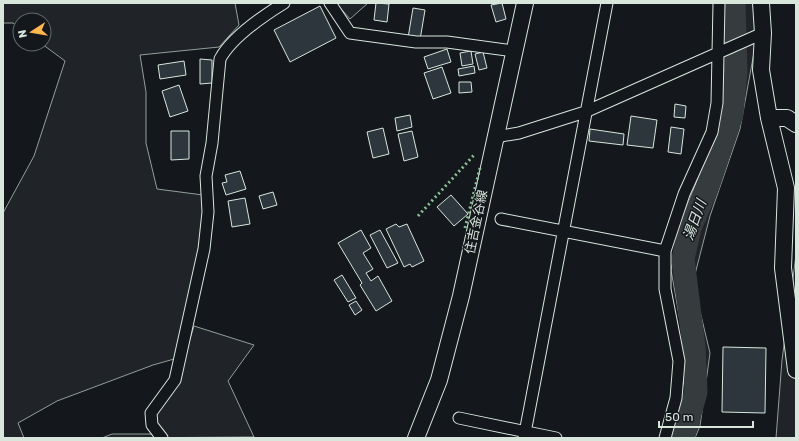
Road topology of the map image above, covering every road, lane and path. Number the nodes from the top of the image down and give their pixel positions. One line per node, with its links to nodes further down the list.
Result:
1 (284, 3): 20 (street)
2 (330, 3): 8 (street)
3 (525, 3): 8 (main road, 住吉金谷線)
4 (607, 3): 10 (street)
5 (719, 3): 9 (street)
6 (761, 3): 7 (main road)
7 (763, 33): 9 (street); 11 (main road)
8 (514, 51): 13 (main road, 住吉金谷線)
9 (718, 54): 10 (street); 16 (street)
10 (585, 112): 13 (street); 15 (street)
11 (770, 118): 12 (main road); 17 (main road)
12 (796, 124)
13 (495, 137): 21 (main road, 住吉金谷線)
14 (500, 219): 15 (street)
15 (563, 230): 16 (street); 19 (street)
16 (665, 252): 23 (street)
17 (796, 370)
18 (460, 418): 19 (street)
19 (524, 435): 22 (street)
20 (162, 438)
21 (416, 438)
22 (556, 438)
23 (665, 438)

